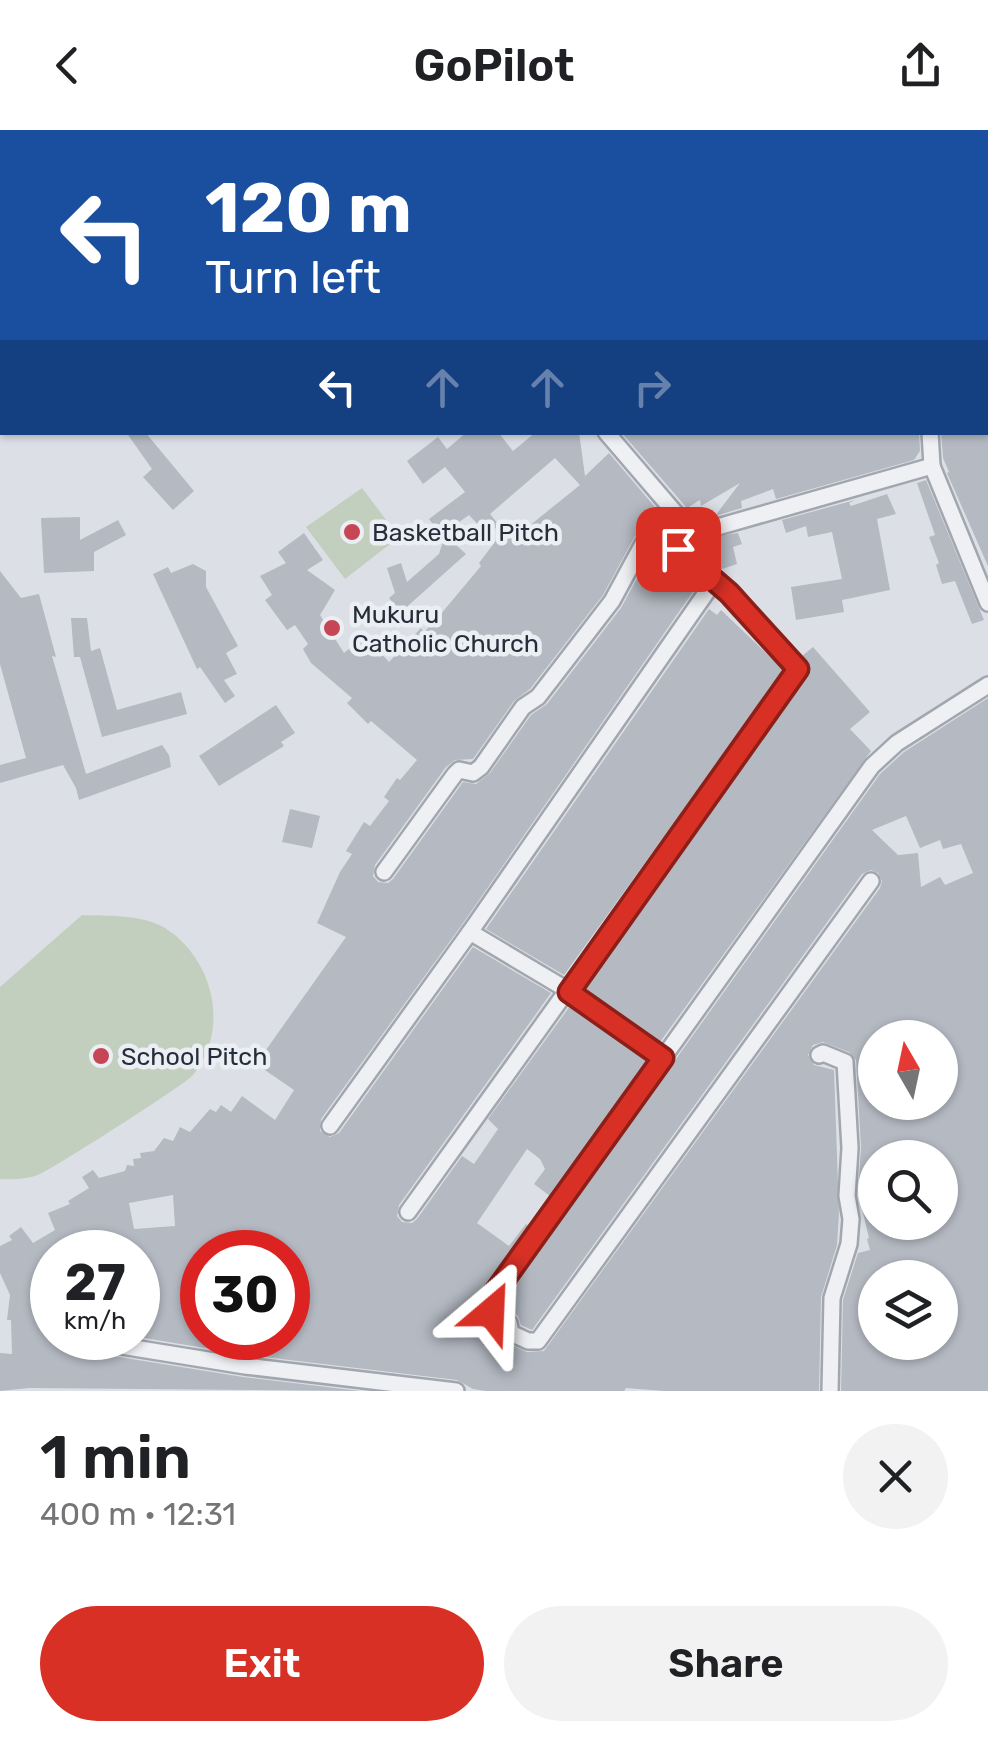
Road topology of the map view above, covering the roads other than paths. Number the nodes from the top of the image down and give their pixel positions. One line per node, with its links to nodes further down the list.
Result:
1 (609, 435): 4 (street)
2 (930, 435): 3 (street)
3 (932, 466): 4 (street); 7 (street)
4 (677, 515): 5 (street)
5 (658, 531): 6 (street); 9 (street)
6 (719, 584): 11 (street); 12 (street)
7 (988, 602)
8 (988, 685): 14 (street)
9 (384, 872)
10 (870, 882): 14 (street)
11 (470, 932): 12 (street); 15 (street)
12 (569, 992): 14 (street); 16 (street)
13 (819, 1055): 19 (street)
14 (663, 1058)
15 (330, 1126)
16 (408, 1212)
17 (160, 1352): 18 (street)
18 (456, 1391)
19 (830, 1391)

